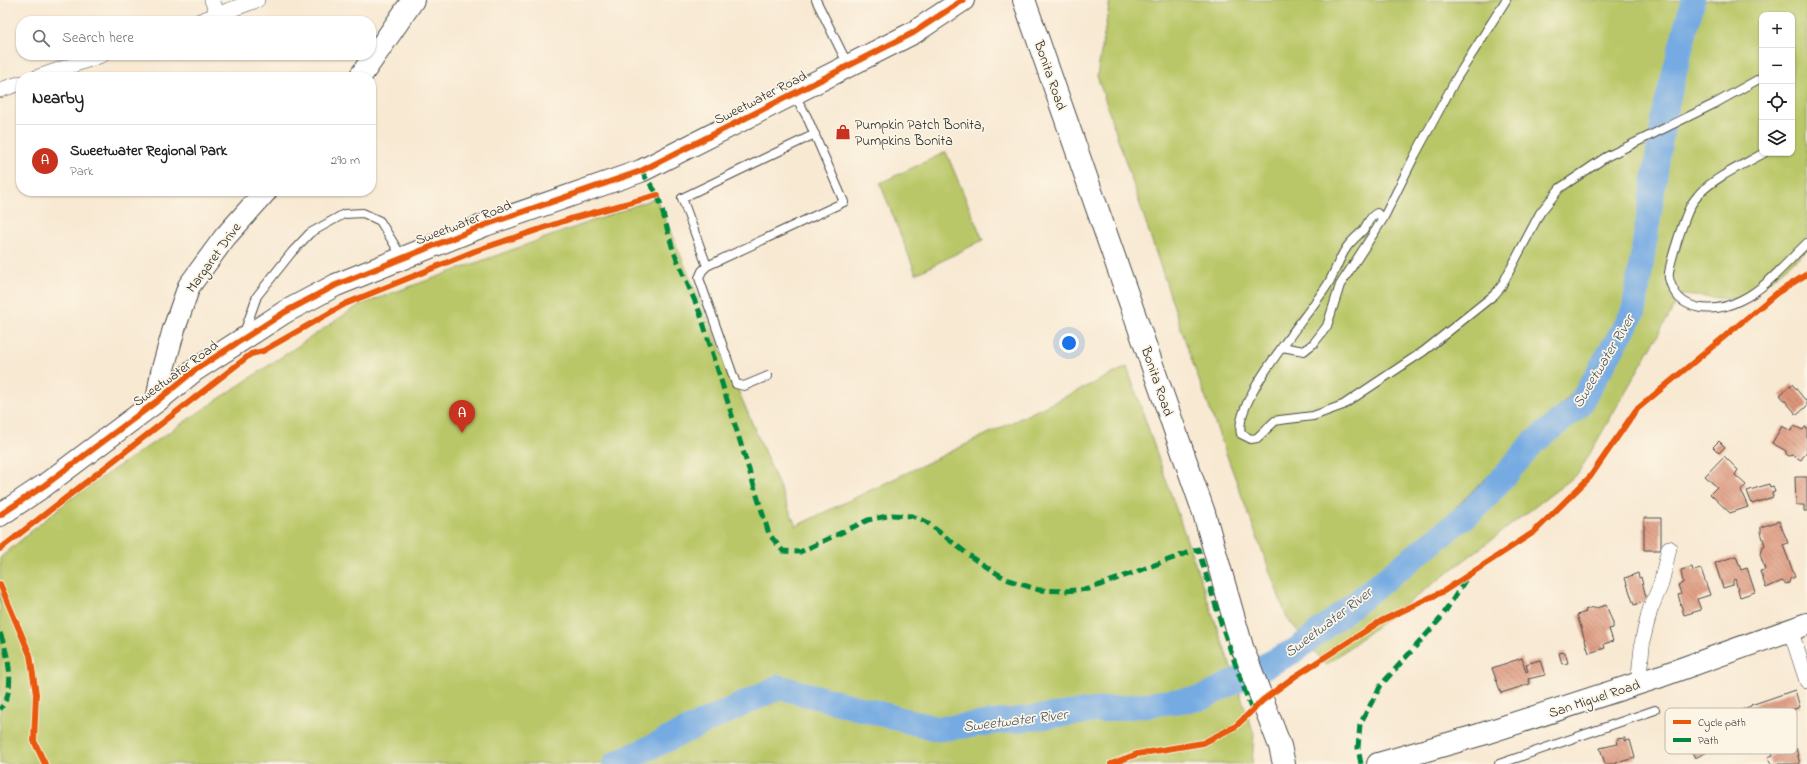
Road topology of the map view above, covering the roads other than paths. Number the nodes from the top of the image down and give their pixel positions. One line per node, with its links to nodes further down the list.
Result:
1 (212, 0): 8 (street)
2 (257, 0): 8 (street)
3 (414, 0): 10 (main road)
4 (816, 0): 13 (lane)
5 (963, 0): 13 (main road, Sweetwater Road)
6 (1506, 0): 23 (lane)
7 (1027, 3): 37 (main road, Bonita Road)
8 (218, 15): 9 (street)
9 (215, 16)
10 (376, 54)
11 (87, 60): 14 (street)
12 (372, 60): 15 (main road)
13 (848, 65): 19 (main road, Sweetwater Road)
14 (53, 72)
15 (364, 72)
16 (1759, 80): 28 (lane)
17 (16, 85): 18 (street)
18 (0, 90)
19 (793, 93): 20 (lane); 25 (main road, Sweetwater Road)
20 (815, 134): 26 (lane); 26 (lane)
21 (1759, 156): 24 (lane)
22 (262, 196): 30 (main road, Margaret Drive)
23 (1383, 219): 28 (lane); 28 (lane)
24 (1807, 243)
25 (402, 258): 27 (main road, Sweetwater Road); 27 (lane)
26 (707, 266): 29 (lane)
27 (242, 339): 30 (main road, Sweetwater Road)
28 (1282, 347)
29 (768, 376)
30 (157, 401): 31 (main road, Sweetwater Road)
31 (0, 515)
32 (1669, 548): 35 (street)
33 (1799, 627): 34 (street); 35 (main road, San Miguel Road)
34 (1807, 681)
35 (1638, 684): 38 (main road, San Miguel Road)
36 (1655, 710): 39 (lane)
37 (1282, 755)
38 (1378, 764)
39 (1499, 764)

